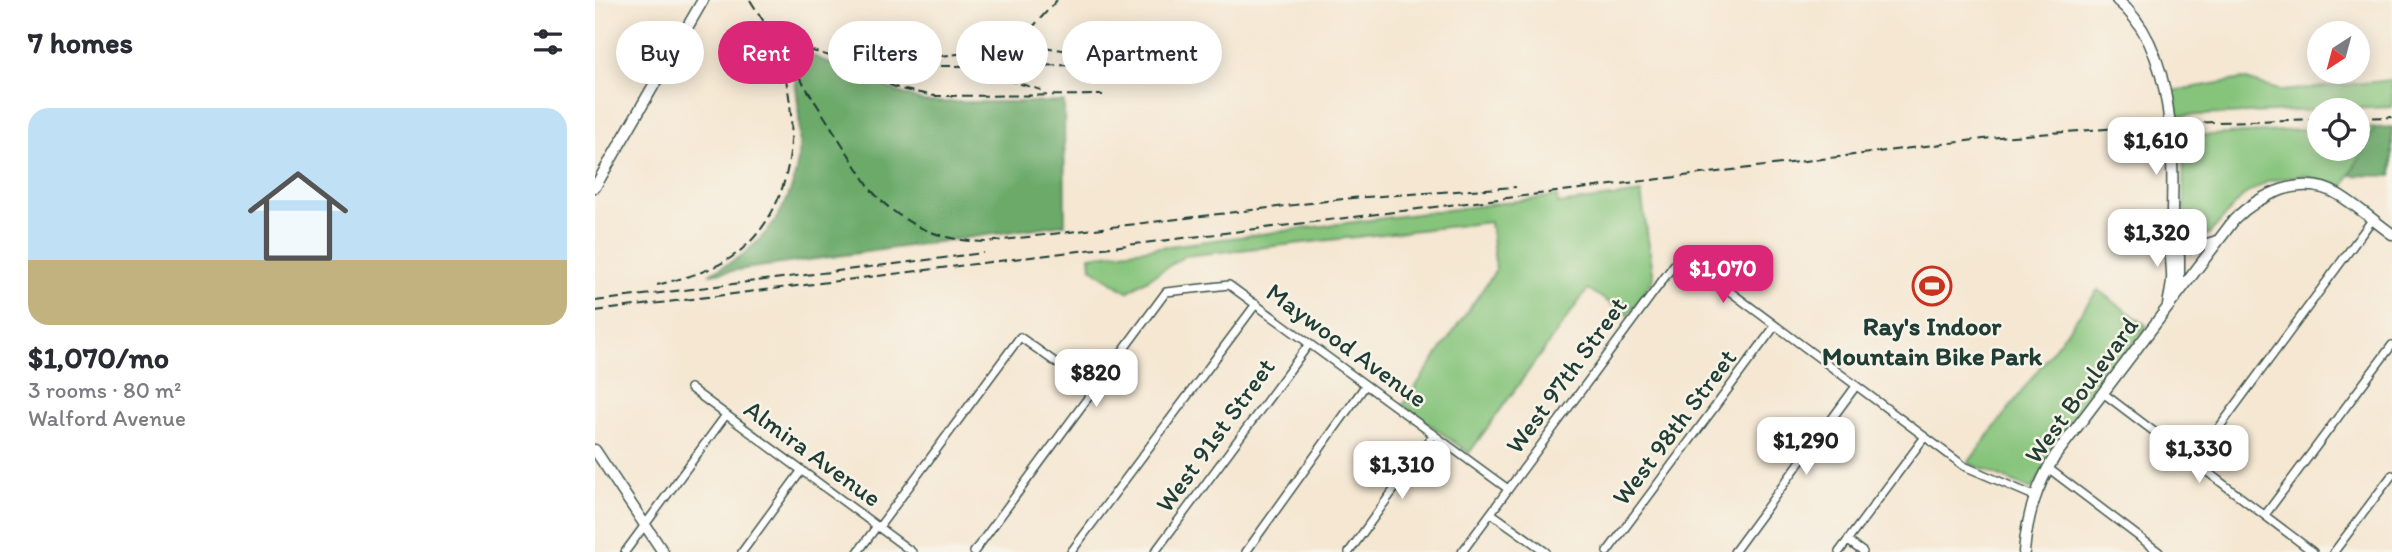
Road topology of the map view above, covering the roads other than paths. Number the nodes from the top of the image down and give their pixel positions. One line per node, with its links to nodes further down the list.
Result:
1 (703, 0): 3 (street)
2 (2117, 0): 5 (street)
3 (595, 187)
4 (2372, 220): 6 (street); 7 (street, West Boulevard); 24 (street)
5 (2173, 222): 7 (street); 8 (street)
6 (2392, 234)
7 (2220, 240): 9 (street, West Boulevard)
8 (2176, 278): 9 (street); 11 (street)
9 (2179, 292): 11 (street, West Boulevard)
10 (1256, 304): 13 (street, Maywood Avenue); 18 (street, Maywood Avenue); 41 (street)
11 (2168, 307): 19 (street, West Boulevard)
12 (1775, 326): 16 (street); 28 (street, West 97th Street); 47 (street, West 98th Street)
13 (1309, 344): 15 (street, Maywood Avenue); 42 (street, West 91st Street)
14 (2392, 345): 31 (street)
15 (1365, 386): 21 (street, Maywood Avenue); 43 (street)
16 (1856, 386): 22 (street); 48 (street)
17 (690, 388): 20 (street, Almira Avenue)
18 (1093, 389): 33 (street); 40 (street)
19 (2103, 393): 24 (street); 25 (street, West Boulevard)
20 (726, 415): 26 (street, Almira Avenue); 32 (street)
21 (1433, 434): 28 (street, Maywood Avenue); 44 (street)
22 (1924, 438): 29 (street); 34 (street)
23 (595, 450): 32 (street)
24 (2193, 463): 31 (street)
25 (2047, 468): 29 (street, West Boulevard); 52 (street)
26 (802, 470): 33 (street, Almira Avenue); 37 (street)
27 (2392, 475): 54 (street)
28 (1508, 489): 30 (street, West 97th Street)
29 (2034, 496): 51 (street, West Boulevard)
30 (1491, 513): 45 (street, West 97th Street); 46 (street)
31 (2265, 515): 53 (street)
32 (645, 525): 35 (street); 36 (street)
33 (878, 527): 38 (street); 39 (street, Almira Avenue)
34 (1848, 541): 49 (street); 50 (street)
35 (625, 552)
36 (663, 552)
37 (742, 552)
38 (858, 552)
39 (912, 552)
40 (974, 552)
41 (1071, 552)
42 (1155, 552)
43 (1246, 552)
44 (1349, 552)
45 (1462, 552)
46 (1546, 552)
47 (1607, 552)
48 (1734, 552)
49 (1839, 552)
50 (1863, 552)
51 (2024, 552)
52 (2159, 552)
53 (2313, 552)
54 (2334, 552)

